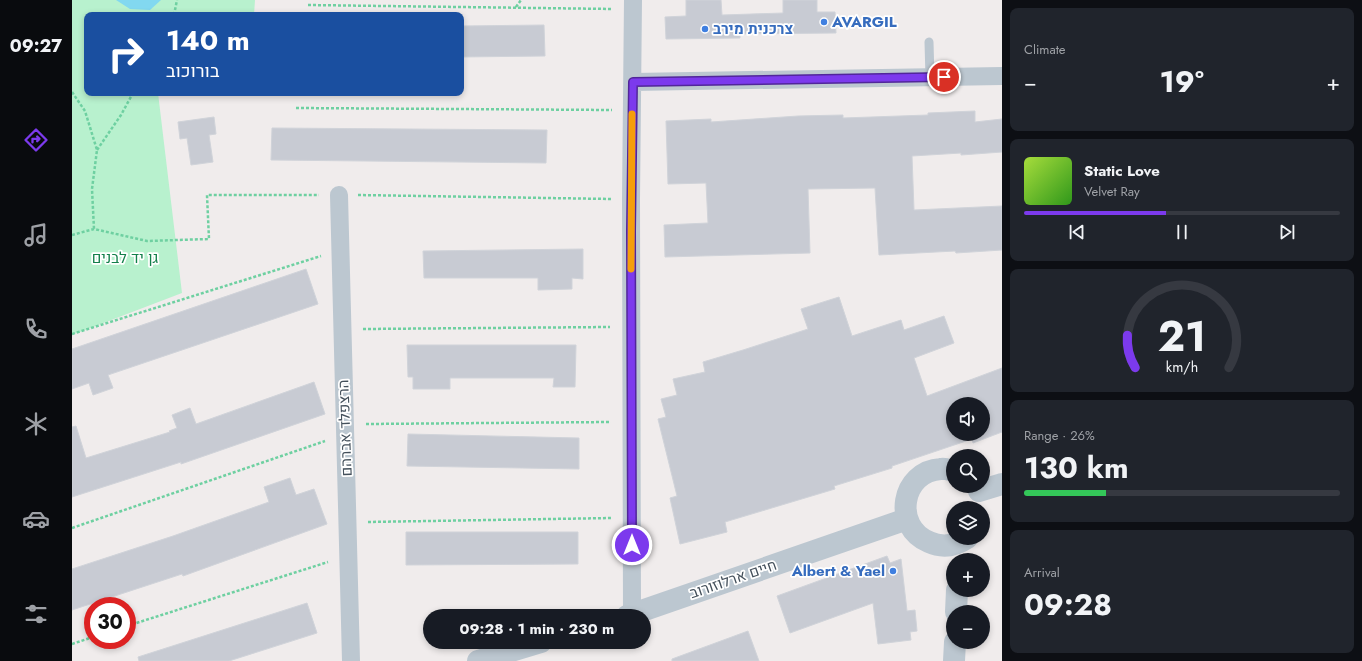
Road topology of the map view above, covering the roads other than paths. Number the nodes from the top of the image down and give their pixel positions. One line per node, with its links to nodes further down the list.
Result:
1 (633, 5): 5 (street)
2 (929, 42): 4 (lane)
3 (1002, 76): 4 (street)
4 (930, 78): 5 (street)
5 (633, 82): 12 (street)
6 (340, 195): 16 (street, הרצפלד אברהם)
7 (946, 469): 10 (street)
8 (1002, 484): 9 (street)
9 (979, 495)
10 (907, 519): 11 (street); 13 (street, חיים ארלוזורוב)
11 (961, 547)
12 (629, 609)
13 (646, 609)
14 (518, 649): 17 (street)
15 (955, 649): 18 (street)
16 (351, 661)
17 (478, 661)
18 (954, 661)

